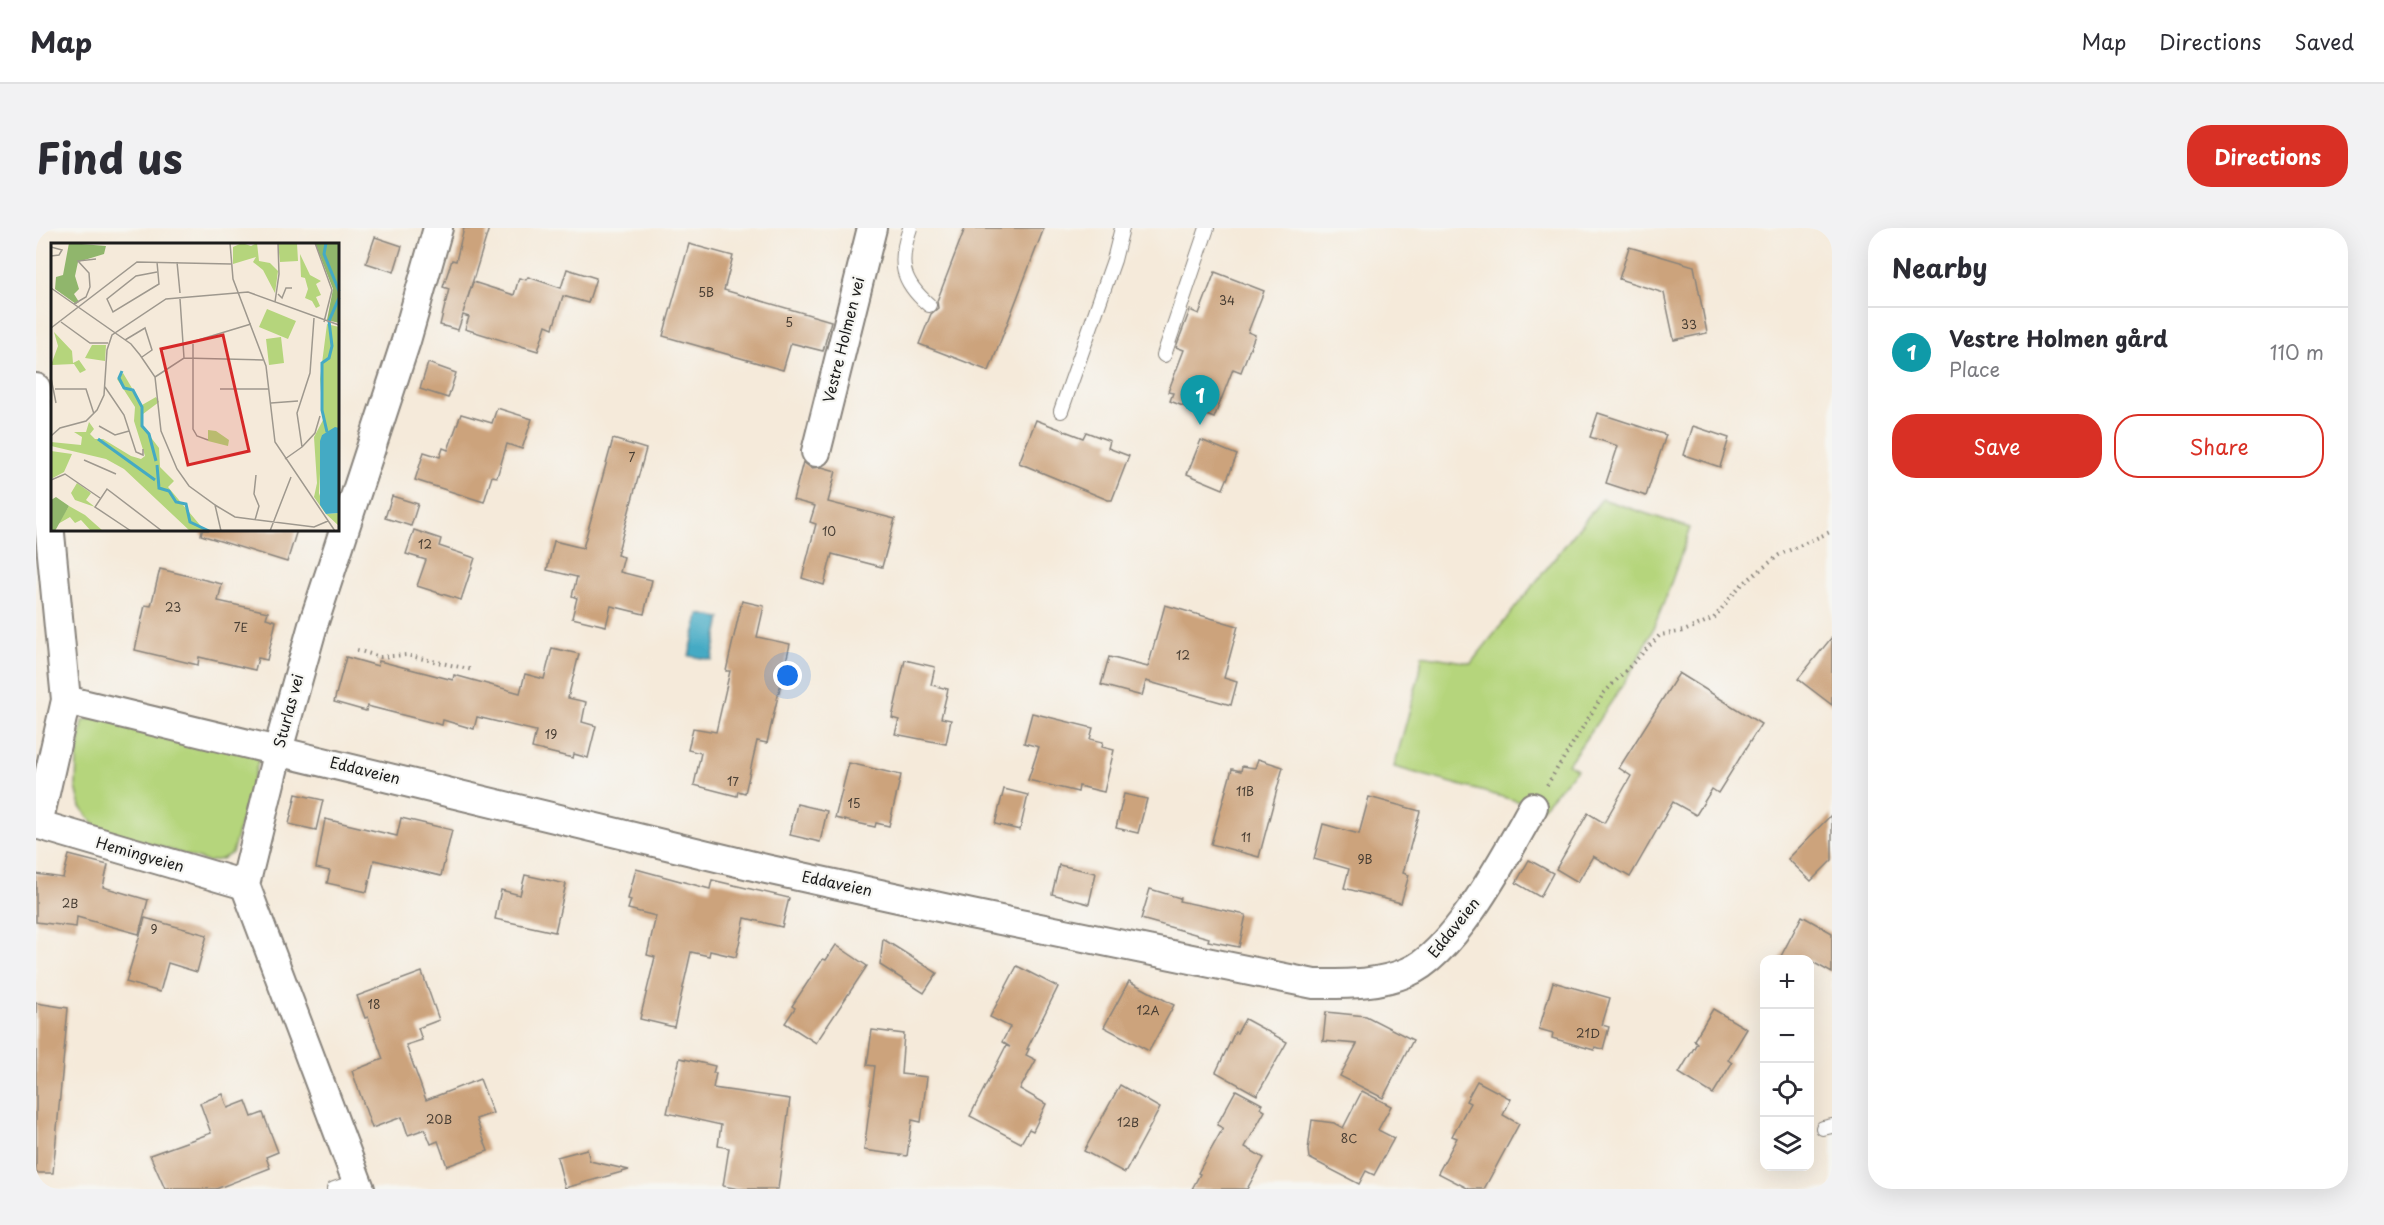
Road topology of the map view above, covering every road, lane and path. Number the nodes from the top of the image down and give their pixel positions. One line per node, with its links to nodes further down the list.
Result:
1 (438, 228): 15 (street, Sturlas vei)
2 (872, 228): 10 (street, Vestre Holmen vei)
3 (910, 228): 6 (lane)
4 (1122, 228): 9 (lane)
5 (1207, 228): 7 (lane)
6 (929, 305)
7 (1164, 355)
8 (36, 388): 14 (street)
9 (1061, 411)
10 (816, 452)
11 (1832, 531): 16 (path)
12 (357, 650): 13 (path)
13 (473, 670)
14 (66, 700): 15 (street, Eddaveien); 17 (street)
15 (278, 750): 16 (street, Eddaveien); 18 (street, Sturlas vei)
16 (1533, 807)
17 (37, 824): 18 (street, Hemingveien)
18 (245, 885): 19 (street)
19 (350, 1186)

